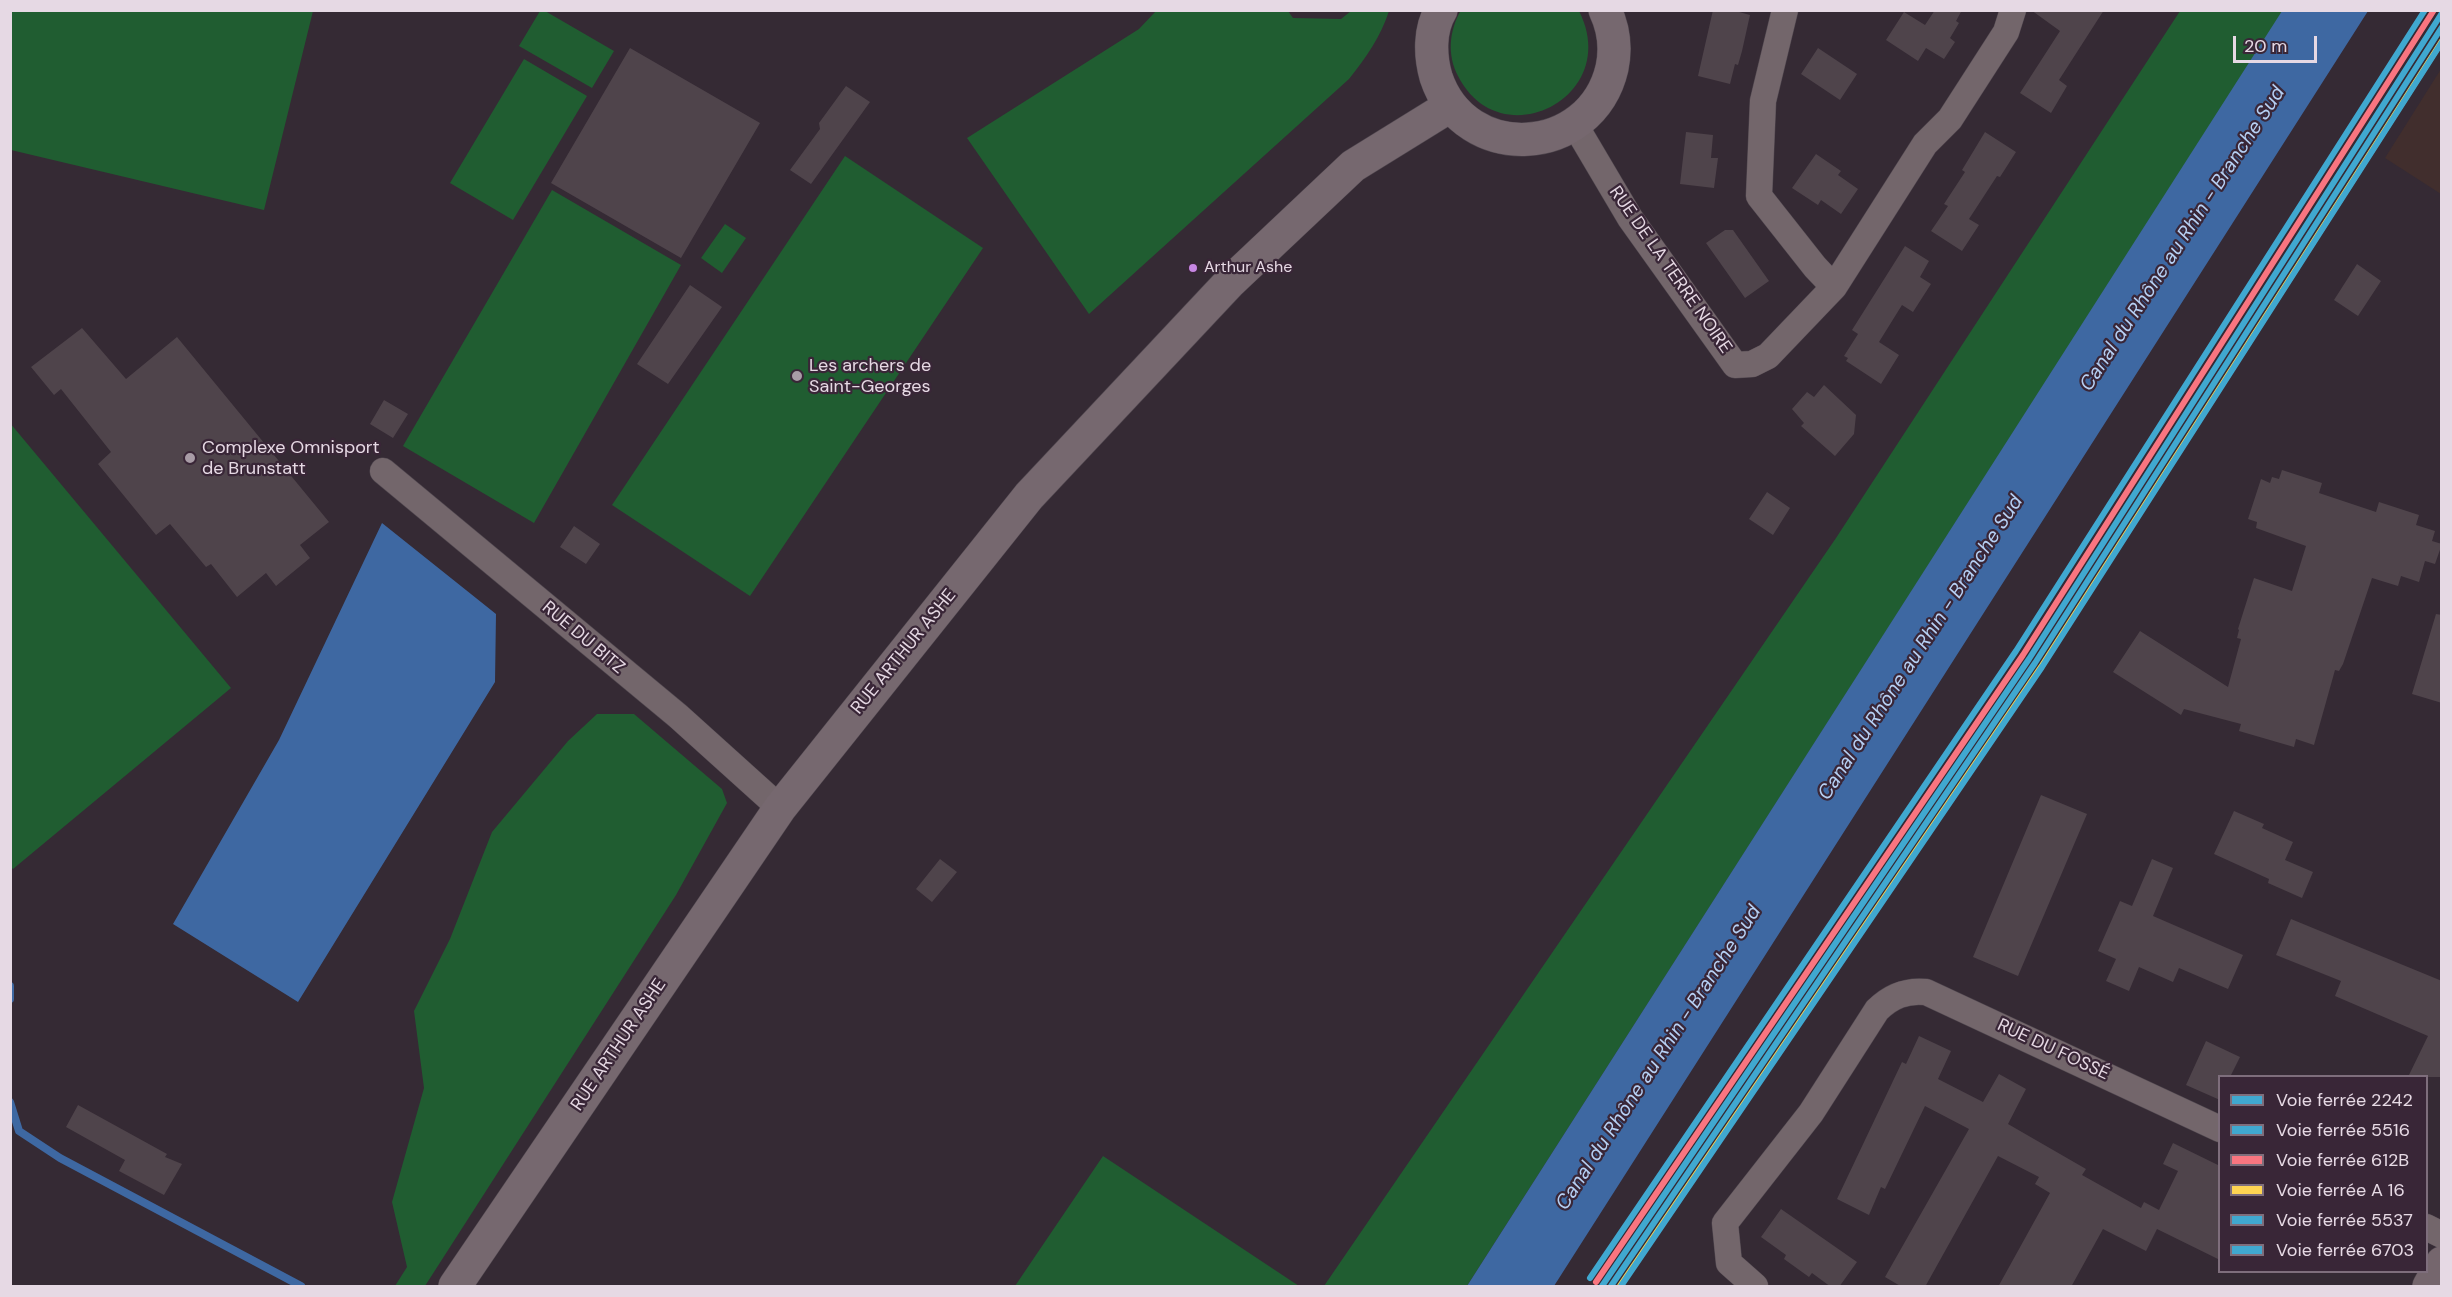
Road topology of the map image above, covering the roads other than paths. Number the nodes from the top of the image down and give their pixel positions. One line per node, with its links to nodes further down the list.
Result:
1 (1441, 10): 5 (main road)
2 (1605, 10): 6 (main road)
3 (1785, 10): 7 (street)
4 (2013, 10): 7 (street, RUE DE LA TERRE NOIRE)
5 (1450, 106): 6 (main road); 9 (main road, RUE ARTHUR ASHE)
6 (1575, 125): 7 (street, RUE DE LA TERRE NOIRE)
7 (1834, 287)
8 (383, 471): 9 (street, RUE DU BITZ)
9 (780, 808): 14 (main road, RUE ARTHUR ASHE)
10 (2218, 1128): 15 (street, RUE DU FOSSÉ)
11 (2428, 1227): 12 (street)
12 (2442, 1234)
13 (2442, 1263): 16 (main road)
14 (455, 1287)
15 (1755, 1287)
16 (2428, 1287)

